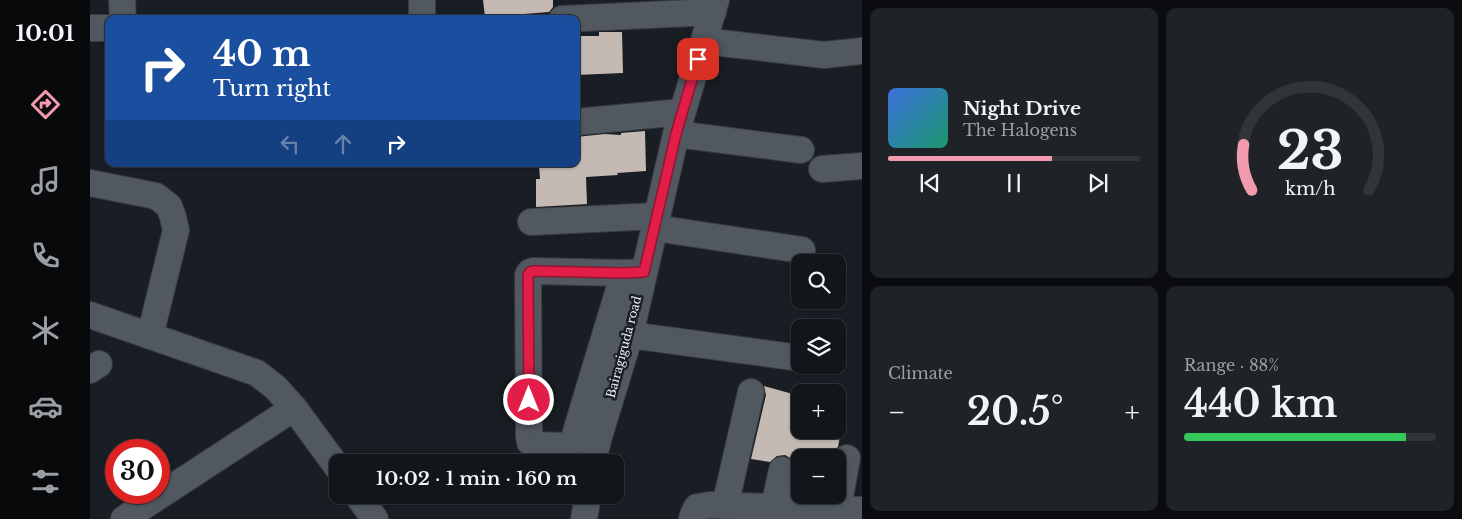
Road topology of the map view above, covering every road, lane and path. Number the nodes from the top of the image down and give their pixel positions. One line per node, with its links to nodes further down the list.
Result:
1 (122, 0): 4 (street)
2 (422, 0): 5 (street)
3 (715, 6): 6 (street); 9 (street, Bairagiguda road)
4 (123, 15)
5 (422, 15)
6 (580, 17)
7 (90, 28): 8 (street)
8 (105, 28)
9 (704, 41): 10 (street); 12 (street, Bairagiguda road)
10 (862, 51)
11 (580, 122): 12 (street)
12 (679, 123): 13 (street); 18 (street, Bairagiguda road)
13 (801, 150)
14 (862, 166): 15 (street)
15 (822, 169)
16 (90, 183): 23 (street)
17 (531, 222): 18 (street)
18 (656, 222): 19 (street); 20 (street, Bairagiguda road)
19 (802, 250)
20 (634, 272): 22 (street, Bairagiguda road); 25 (street); 25 (street)
21 (90, 315): 23 (street)
22 (630, 335): 24 (street); 25 (street, Bairagiguda road)
23 (150, 336): 27 (street)
24 (791, 357)
25 (604, 379): 28 (street, Bairagiguda road)
26 (751, 392): 34 (street)
27 (294, 408): 29 (street); 37 (street)
28 (595, 454)
29 (329, 456)
30 (847, 458): 36 (street)
31 (782, 470): 35 (street)
32 (364, 504): 38 (street)
33 (586, 504): 39 (street)
34 (726, 506): 35 (street); 40 (street)
35 (774, 507): 36 (street)
36 (850, 509)
37 (124, 519)
38 (375, 519)
39 (584, 519)
40 (692, 519)

